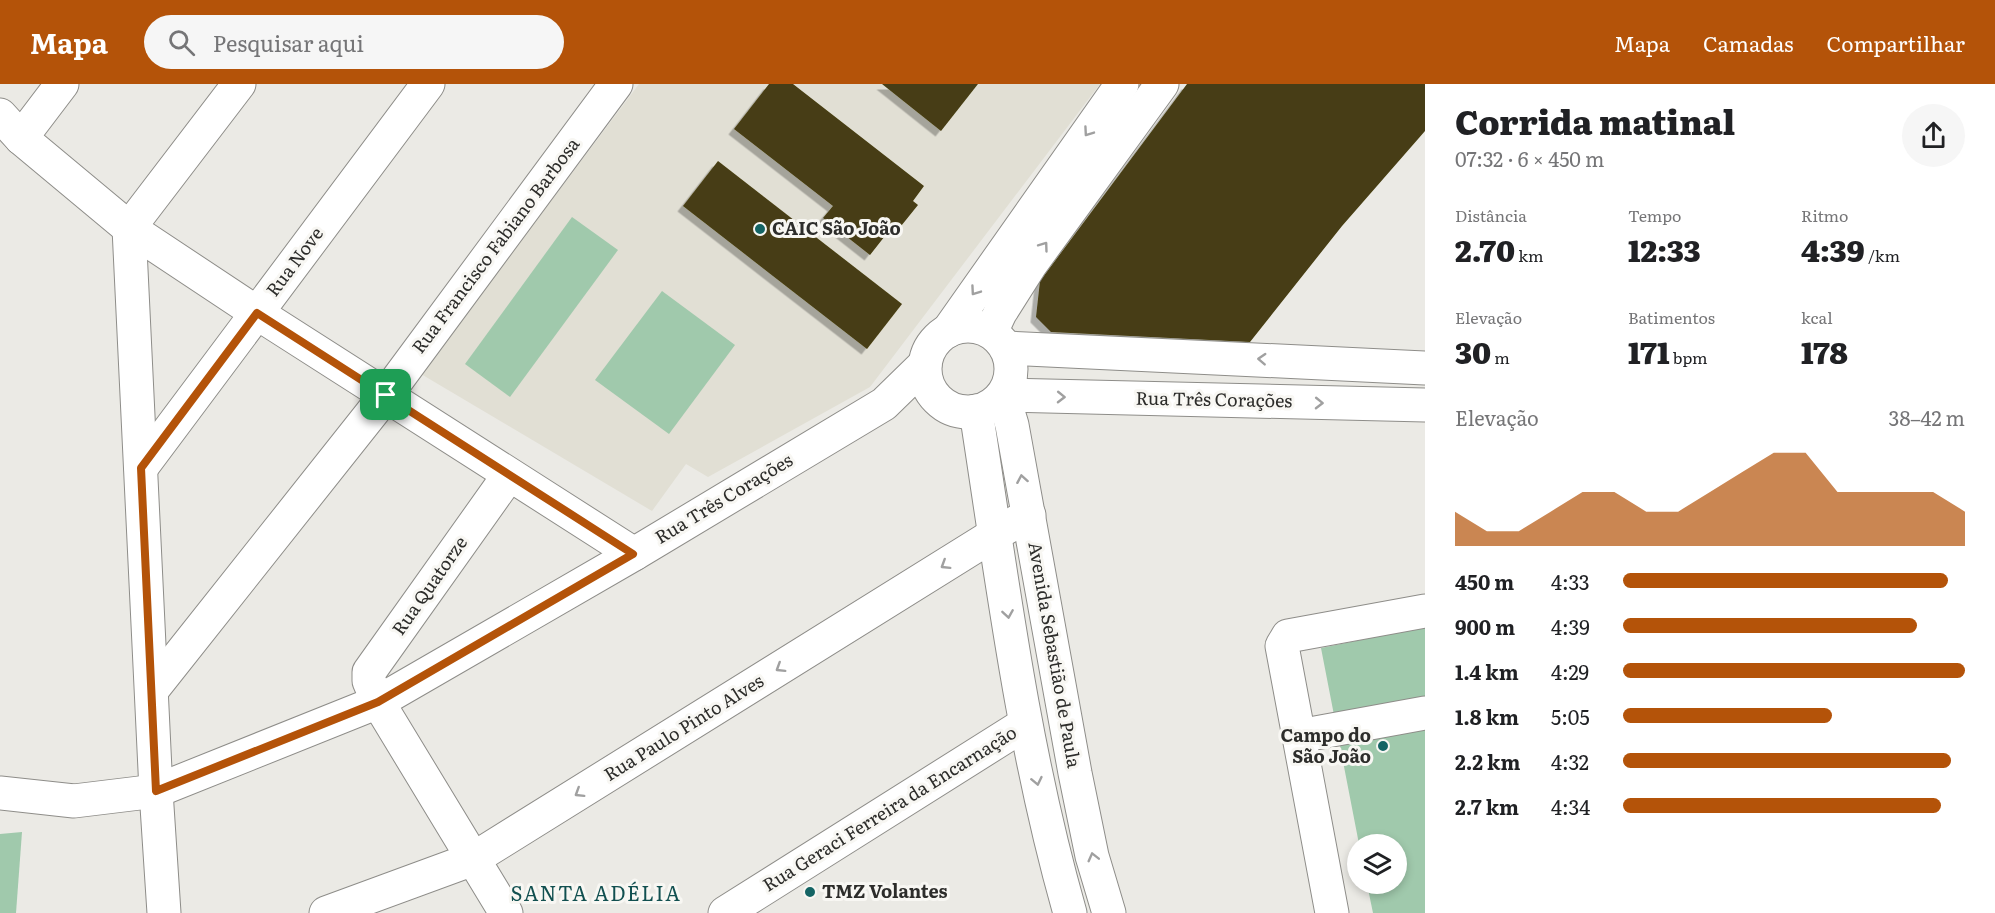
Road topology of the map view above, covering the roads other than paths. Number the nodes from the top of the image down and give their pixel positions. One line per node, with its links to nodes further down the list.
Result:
1 (62, 84): 7 (street)
2 (238, 84): 8 (street)
3 (428, 84): 9 (street, Rua Nove)
4 (616, 84): 14 (street, Rua Francisco Fabiano Barbosa)
5 (1122, 84): 10 (street, one-way to 10)
6 (1162, 84): 11 (street, one-way to 6)
7 (10, 127): 8 (street)
8 (129, 228): 9 (street); 19 (street)
9 (257, 313): 14 (street); 19 (street, Rua Nove)
10 (948, 330): 11 (street); 12 (street)
11 (999, 340): 13 (street, one-way to 11); 16 (street)
12 (925, 364): 15 (street); 17 (street, Rua Três Corações)
13 (1425, 368)
14 (386, 395): 20 (street); 25 (street, Rua Francisco Fabiano Barbosa)
15 (939, 401): 16 (street); 17 (street, Rua Três Corações)
16 (989, 403): 18 (street, Rua Três Corações, one-way to 18); 21 (street, Avenida Sebastião de Paula, one-way to 16); 22 (street, Avenida Sebastião de Paula)
17 (884, 404): 23 (street, Rua Três Corações)
18 (1425, 405)
19 (141, 468): 25 (street)
20 (509, 475): 23 (street); 26 (street, Rua Quatorze)
21 (1029, 515): 22 (street, Rua Paulo Pinto Alves); 38 (street, Avenida Sebastião de Paula, one-way to 21)
22 (995, 534): 28 (street, Avenida Sebastião de Paula, one-way to 28); 32 (street, Rua Paulo Pinto Alves, one-way to 32)
23 (633, 554): 26 (street, Rua Três Corações)
24 (1425, 610): 29 (street)
25 (152, 690): 30 (street)
26 (378, 702): 30 (street, Rua Três Corações); 32 (street)
27 (1425, 713): 29 (street)
28 (1025, 724): 36 (street, Rua Geraci Ferreira da Encarnação); 37 (street, Avenida Sebastião de Paula, one-way to 37)
29 (1299, 736): 39 (street)
30 (156, 791): 31 (street, Rua Três Corações); 33 (street)
31 (0, 793)
32 (473, 859): 34 (street, Rua Paulo Pinto Alves); 35 (street)
33 (164, 913)
34 (326, 913)
35 (506, 913)
36 (725, 913)
37 (1070, 913)
38 (1109, 913)
39 (1332, 913)

